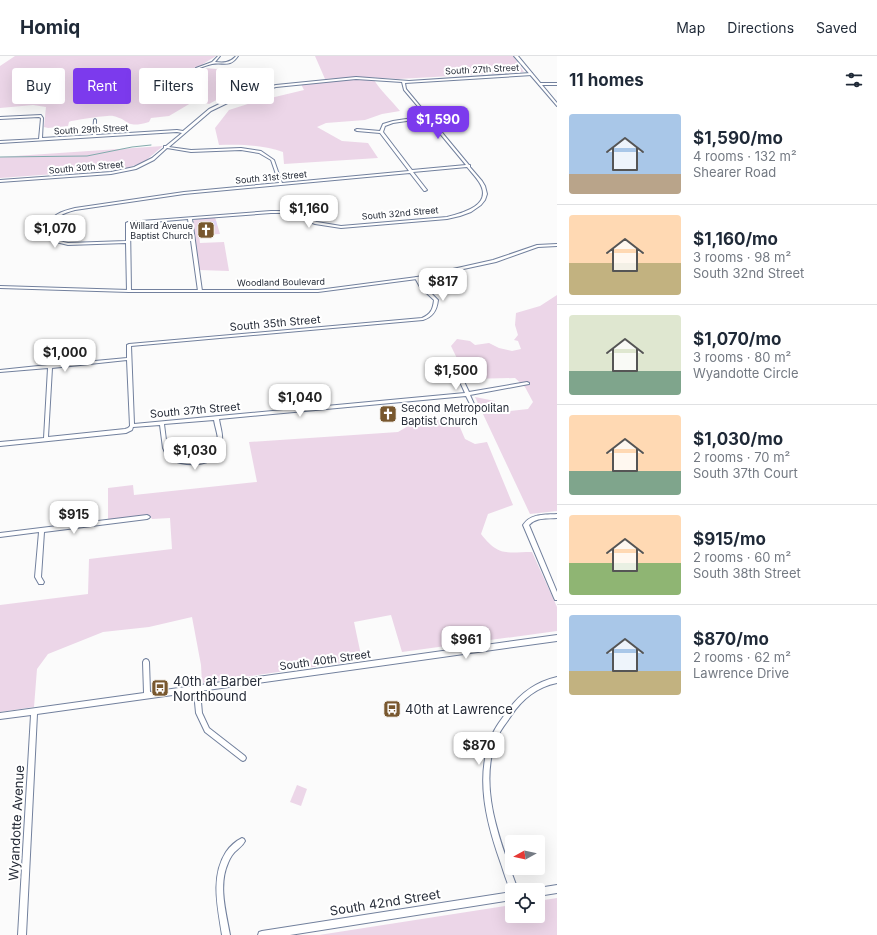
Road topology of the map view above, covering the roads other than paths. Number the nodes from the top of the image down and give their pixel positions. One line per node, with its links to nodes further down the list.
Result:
1 (219, 56): 4 (street)
2 (237, 56): 4 (street)
3 (516, 56): 6 (street)
4 (213, 63): 5 (street)
5 (197, 68)
6 (531, 74): 7 (street, South 27th Street); 8 (street)
7 (403, 82): 11 (street); 15 (street, South 30th Street)
8 (540, 84): 9 (street); 10 (street)
9 (557, 84)
10 (556, 103)
11 (428, 117): 16 (street); 21 (street)
12 (0, 118): 18 (street)
13 (94, 120): 17 (street)
14 (357, 130): 16 (street)
15 (183, 132): 17 (street, South 29th Street); 20 (street, South 30th Street)
16 (381, 132): 22 (street)
17 (94, 136): 18 (street, South 29th Street)
18 (40, 140): 19 (street, South 29th Street)
19 (0, 142)
20 (165, 147): 23 (street, South 30th Street); 24 (street)
21 (469, 166): 22 (street, South 31st Street); 26 (street, South 32nd Street)
22 (411, 172): 24 (street, South 31st Street); 25 (street)
23 (0, 180)
24 (281, 184): 27 (street, South 31st Street)
25 (425, 190)
26 (190, 218): 27 (street, South 32nd Street); 32 (street)
27 (128, 242): 31 (street)
28 (557, 245): 29 (street, Woodland Boulevard)
29 (417, 278): 32 (street, Woodland Boulevard); 34 (street, South 35th Street)
30 (0, 287): 31 (street, Woodland Boulevard)
31 (129, 291): 32 (street, Woodland Boulevard)
32 (200, 291)
33 (53, 346): 35 (street)
34 (128, 359): 35 (street); 43 (street)
35 (50, 366): 36 (street); 44 (street)
36 (0, 371)
37 (457, 371): 39 (street)
38 (528, 383): 39 (street, South 37th Street)
39 (466, 394): 40 (street); 41 (street, South 37th Street)
40 (472, 404)
41 (216, 418): 42 (street, South 37th Street); 42 (street)
42 (162, 423): 43 (street, South 37th Street)
43 (132, 426): 44 (street, South 37th Street)
44 (46, 439): 45 (street, South 37th Street)
45 (0, 444)
46 (557, 516): 51 (street)
47 (147, 517): 48 (street)
48 (42, 530): 49 (street); 50 (street)
49 (0, 535)
50 (41, 582)
51 (557, 598)
52 (557, 638): 55 (street, South 40th Street)
53 (146, 662): 56 (street)
54 (557, 680): 61 (street)
55 (197, 688): 56 (street, South 40th Street); 59 (street)
56 (146, 695): 57 (street, South 40th Street)
57 (34, 712): 58 (street, South 40th Street); 65 (street, Wyandotte Avenue)
58 (0, 716)
59 (243, 758)
60 (242, 841): 66 (street)
61 (512, 883)
62 (557, 889): 63 (street)
63 (545, 891)
64 (505, 897): 67 (street, South 42nd Street)
65 (22, 935)
66 (226, 935)
67 (262, 935)

